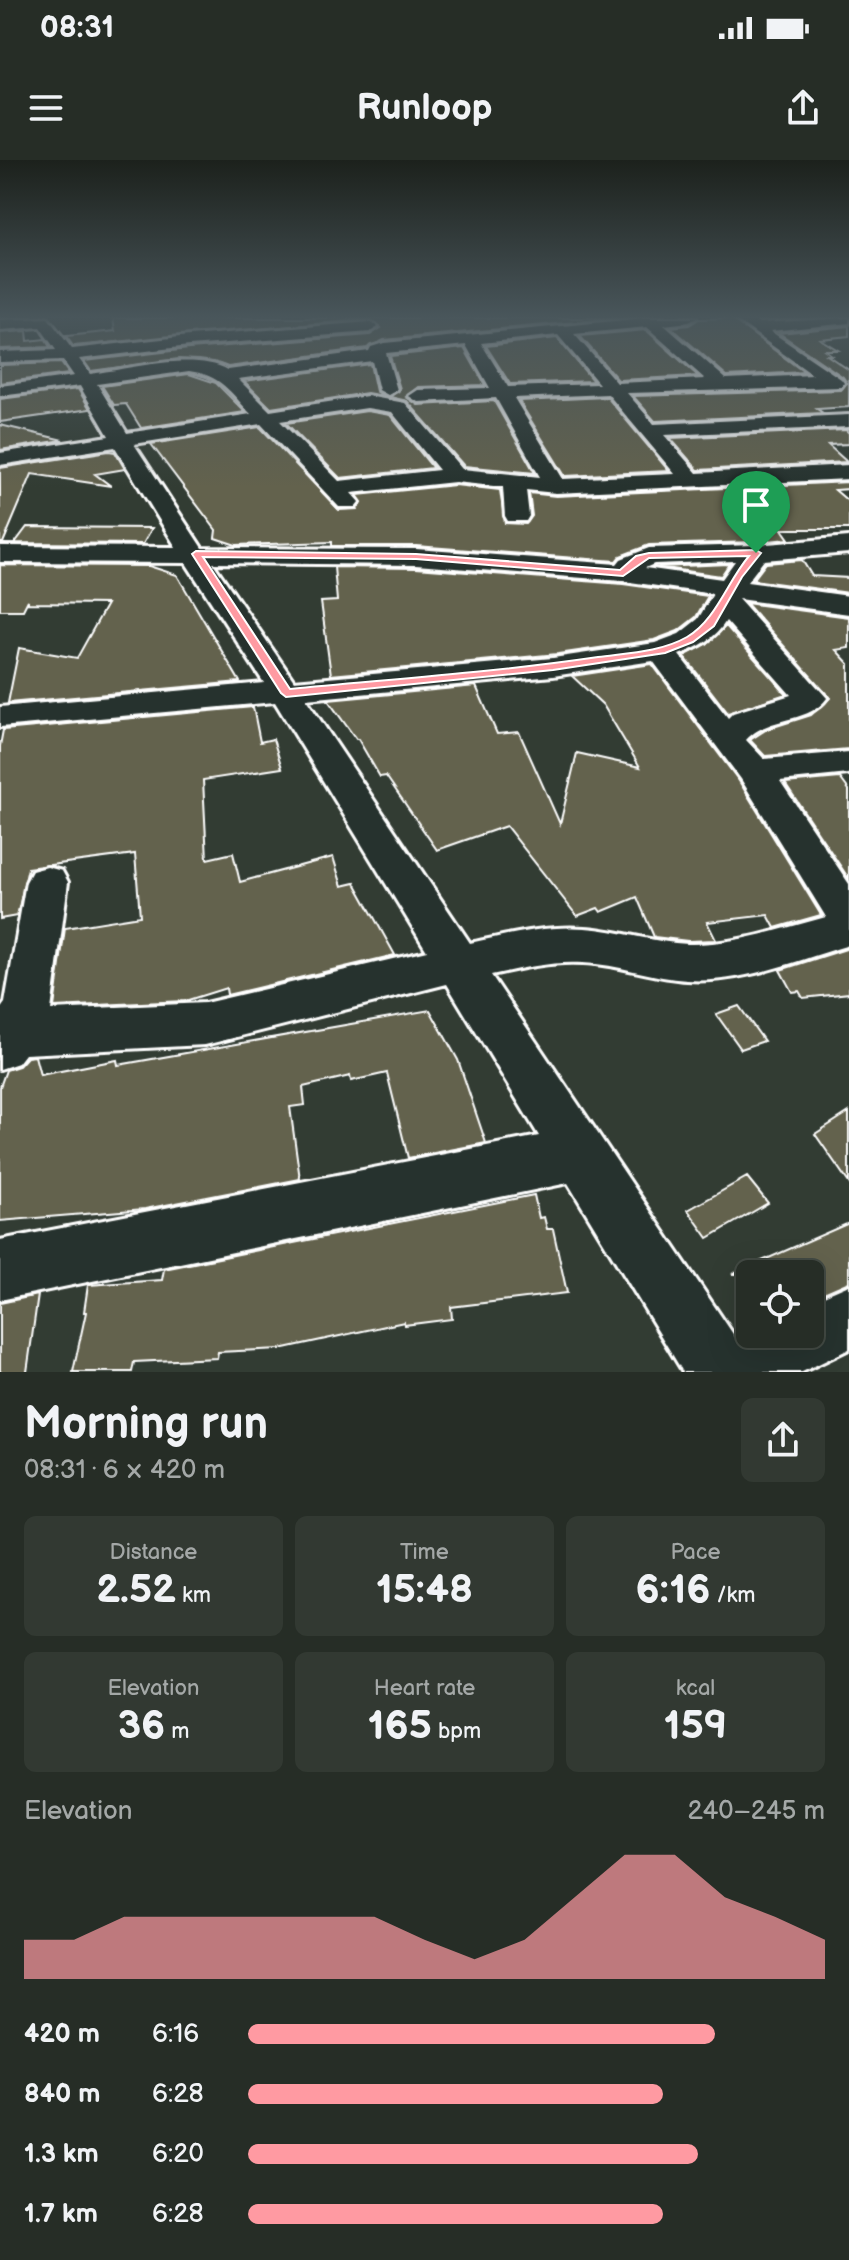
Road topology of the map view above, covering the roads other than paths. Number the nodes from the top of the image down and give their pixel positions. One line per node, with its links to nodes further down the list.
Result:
1 (81, 375): 12 (street)
2 (150, 375): 12 (street)
3 (235, 375): 9 (street)
4 (385, 375): 17 (street)
5 (491, 375): 16 (street)
6 (602, 375): 13 (street)
7 (710, 375): 11 (street)
8 (823, 375): 10 (street)
9 (225, 376): 19 (street)
10 (831, 380): 11 (street); 15 (street)
11 (721, 384): 13 (street)
12 (90, 388): 14 (street); 18 (street); 22 (street)
13 (614, 388): 16 (street); 21 (street)
14 (0, 391)
15 (849, 392)
16 (502, 393): 17 (street); 28 (street)
17 (393, 398): 19 (street); 25 (street)
18 (37, 405)
19 (265, 417): 22 (street); 25 (street)
20 (849, 421): 21 (street)
21 (649, 430): 26 (street)
22 (121, 440): 23 (street); 33 (street)
23 (0, 459)
24 (849, 472): 26 (street)
25 (455, 475): 27 (street)
26 (691, 479): 28 (street)
27 (514, 482): 28 (street); 29 (street)
28 (556, 486)
29 (517, 516)
30 (849, 545): 31 (street)
31 (756, 553): 34 (street); 35 (street)
32 (0, 554): 33 (street)
33 (196, 554): 34 (street); 38 (street)
34 (623, 573): 35 (street)
35 (728, 594): 36 (street); 37 (street); 40 (street)
36 (849, 605)
37 (661, 651): 38 (street); 40 (street)
38 (286, 693): 39 (street); 46 (street)
39 (0, 717)
40 (727, 740): 42 (street)
41 (849, 763): 42 (street)
42 (755, 772): 44 (street)
43 (47, 882): 47 (street)
44 (849, 918)
45 (849, 928): 46 (street)
46 (458, 963): 47 (street); 48 (street)
47 (4, 1039)
48 (580, 1154): 49 (street); 51 (street)
49 (0, 1270)
50 (849, 1316): 52 (street)
51 (720, 1372)
52 (733, 1372)

